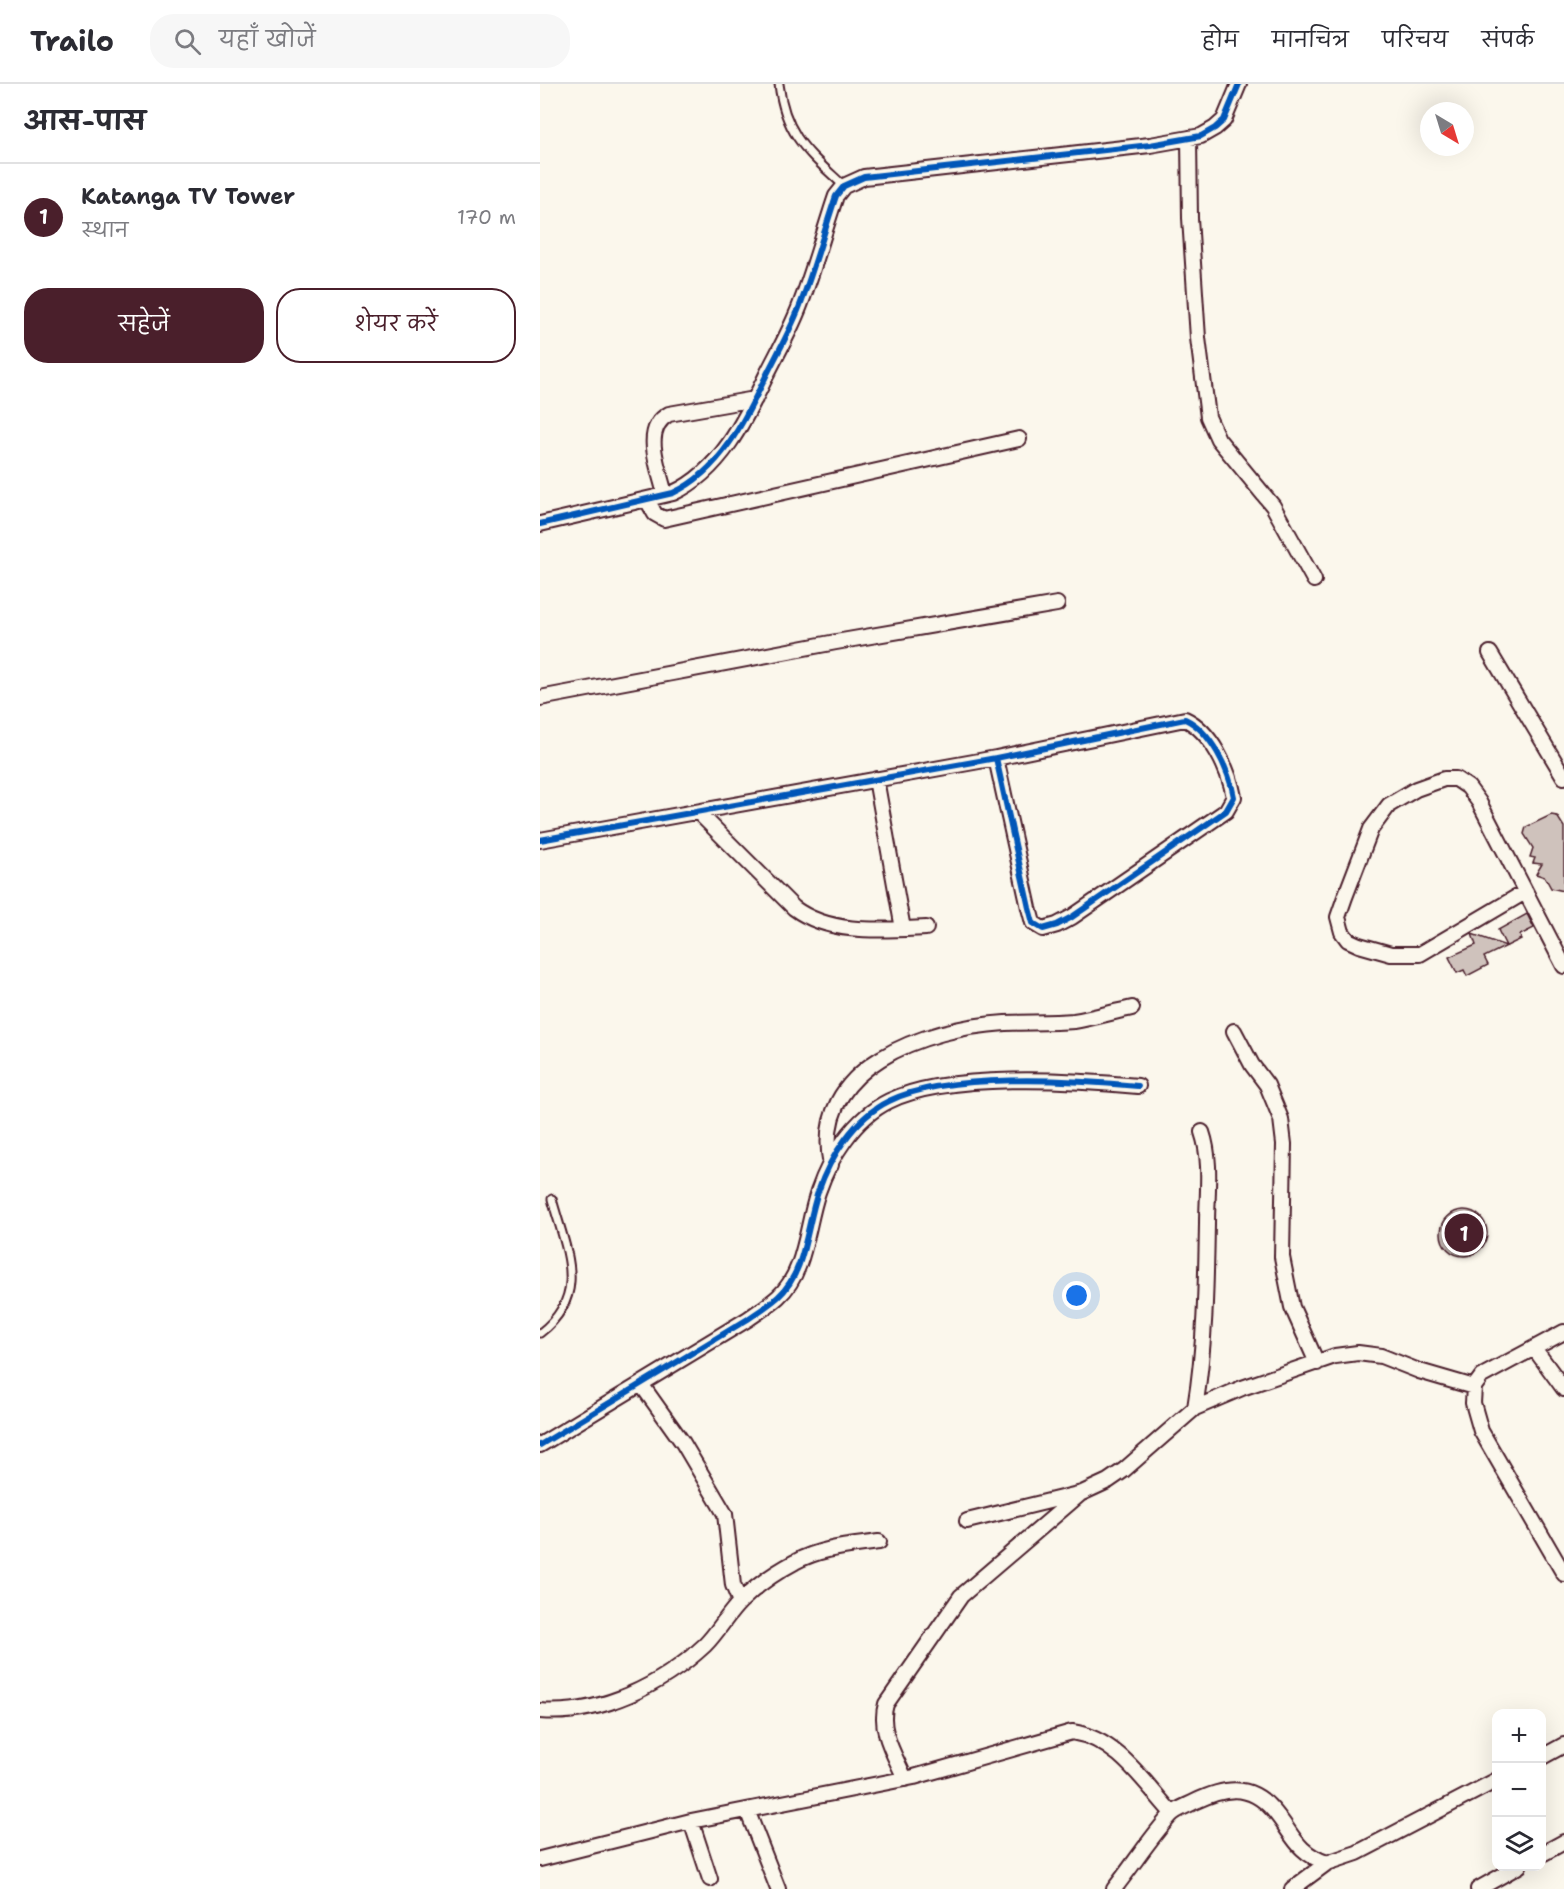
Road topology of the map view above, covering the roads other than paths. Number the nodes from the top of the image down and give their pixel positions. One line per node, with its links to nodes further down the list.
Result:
1 (779, 84): 4 (lane)
2 (1239, 84): 3 (street)
3 (1189, 138): 4 (street); 10 (street)
4 (844, 186): 5 (street)
5 (755, 399): 7 (street); 7 (street)
6 (1019, 439): 8 (street)
7 (666, 495): 8 (street)
8 (647, 500): 9 (street)
9 (540, 524)
10 (1314, 580)
11 (1057, 604): 13 (street)
12 (1490, 653): 15 (street)
13 (540, 698)
14 (996, 758): 14 (street); 16 (street)
15 (1564, 777)
16 (876, 779): 17 (street); 21 (street)
17 (698, 812): 18 (street); 21 (street)
18 (540, 840)
19 (1525, 892): 19 (street); 22 (street)
20 (926, 928): 21 (street)
21 (903, 929)
22 (1564, 966)
23 (1132, 1008): 27 (street)
24 (1234, 1031): 32 (street)
25 (1138, 1086): 27 (street)
26 (1202, 1132): 36 (street)
27 (831, 1166): 33 (street)
28 (552, 1199): 30 (lane)
29 (1564, 1332): 31 (street)
30 (540, 1333)
31 (1534, 1348): 34 (street); 35 (street)
32 (1317, 1363): 34 (street); 36 (street)
33 (641, 1384): 37 (street); 42 (street)
34 (1474, 1387): 41 (street)
35 (1564, 1389)
36 (1195, 1408): 38 (street)
37 (540, 1445)
38 (1082, 1493): 39 (street); 46 (street)
39 (968, 1521)
40 (879, 1542): 42 (street)
41 (1564, 1574)
42 (740, 1602): 43 (street)
43 (540, 1711)
44 (1564, 1745): 45 (street)
45 (1546, 1755)
46 (905, 1779): 48 (street); 49 (street)
47 (1492, 1783): 54 (street)
48 (747, 1810): 50 (street); 57 (street)
49 (1172, 1814): 54 (street); 58 (street)
50 (691, 1821): 53 (street); 56 (street)
51 (1564, 1842): 52 (street)
52 (1546, 1852)
53 (540, 1859)
54 (1327, 1863): 59 (street)
55 (1510, 1871): 60 (street)
56 (707, 1882)
57 (778, 1889)
58 (1114, 1889)
59 (1292, 1889)
60 (1478, 1889)

